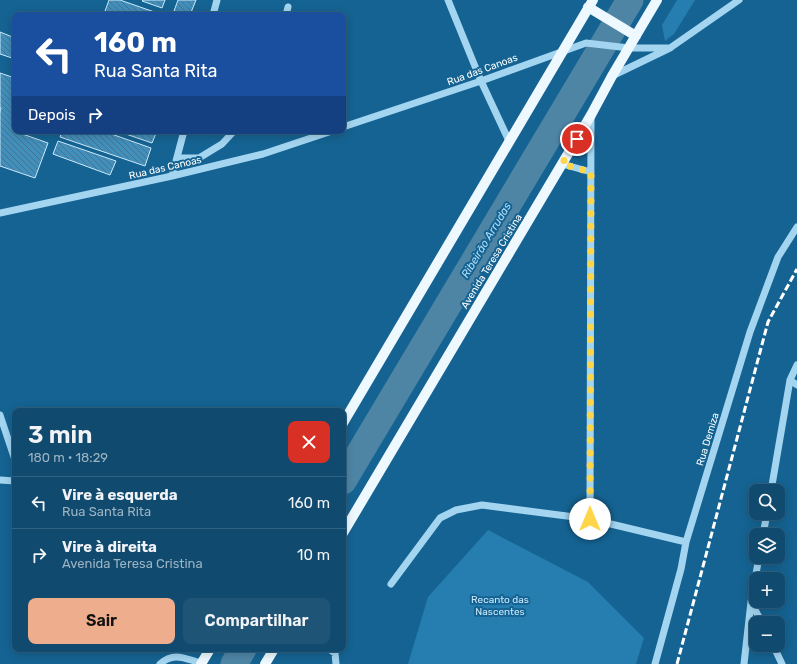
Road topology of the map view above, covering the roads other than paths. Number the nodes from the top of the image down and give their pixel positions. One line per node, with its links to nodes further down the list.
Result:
1 (217, 0): 7 (street)
2 (448, 0): 14 (street)
3 (657, 0): 9 (main road, Avenida Teresa Cristina)
4 (739, 0): 11 (street)
5 (590, 4): 9 (main road); 12 (main road)
6 (288, 7): 8 (street)
7 (214, 12)
8 (287, 12)
9 (636, 36): 10 (main road, Avenida Teresa Cristina)
10 (629, 48): 11 (street, Rua das Canoas); 12 (street, Rua das Canoas); 13 (main road, Avenida Teresa Cristina)
11 (670, 48): 13 (street)
12 (562, 50): 14 (street, Rua das Canoas); 20 (main road)
13 (612, 76): 15 (main road, Avenida Teresa Cristina)
14 (481, 81): 16 (street, Rua das Canoas); 20 (street)
15 (591, 115): 22 (main road, Avenida Teresa Cristina); 23 (street)
16 (346, 126)
17 (183, 134): 21 (street)
18 (231, 134): 21 (street)
19 (323, 134): 24 (street, Rua das Canoas)
20 (509, 141): 31 (main road)
21 (177, 158): 24 (street)
22 (562, 164): 23 (street); 37 (main road, Avenida Teresa Cristina)
23 (591, 172): 36 (street)
24 (172, 176): 25 (street, Rua das Canoas)
25 (0, 213)
26 (797, 227): 38 (street, Rua Demiza)
27 (797, 365): 28 (street)
28 (790, 380): 29 (street); 35 (street)
29 (797, 386)
30 (0, 415): 32 (street)
31 (346, 415)
32 (12, 451)
33 (0, 480): 34 (street)
34 (12, 481)
35 (771, 484)
36 (590, 519): 38 (street); 39 (street)
37 (346, 528)
38 (686, 542): 49 (street, Rua Demiza)
39 (391, 584)
40 (750, 608): 50 (street)
41 (208, 652): 46 (main road)
42 (272, 652): 47 (main road)
43 (334, 652): 48 (street)
44 (776, 652): 51 (street)
45 (160, 664): 46 (street)
46 (201, 664)
47 (265, 664)
48 (336, 664)
49 (655, 664)
50 (744, 664)
51 (782, 664)

